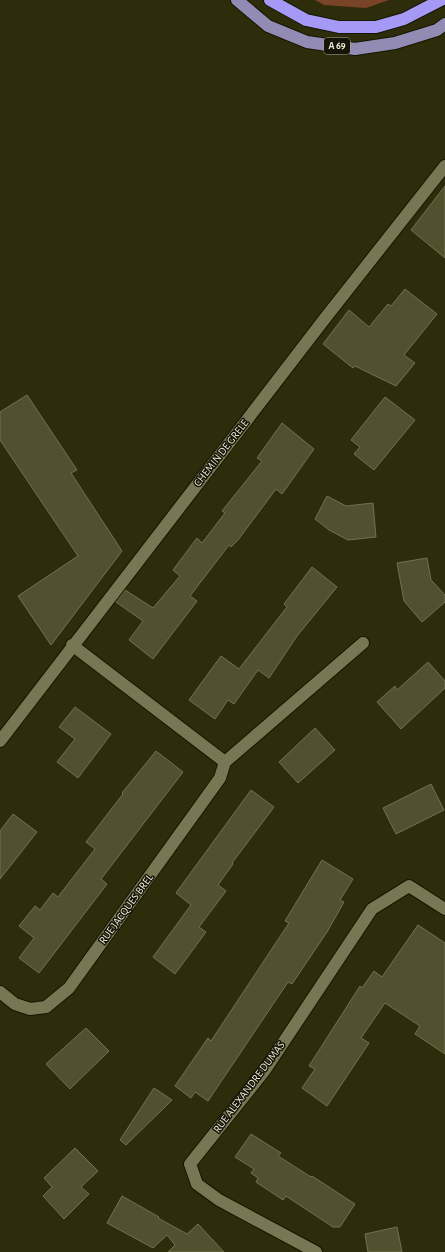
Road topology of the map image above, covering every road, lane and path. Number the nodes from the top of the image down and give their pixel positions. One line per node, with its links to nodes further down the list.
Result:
1 (237, 0): 4 (main road, A 69)
2 (270, 0): 3 (highway, A 69)
3 (440, 0)
4 (445, 24)
5 (445, 166): 7 (street, CHEMIN DE GRELE)
6 (362, 643): 9 (street, RUE JACQUES BREL)
7 (72, 645): 8 (street, CHEMIN DE GRELE); 9 (street)
8 (0, 741)
9 (225, 762): 11 (street, RUE JACQUES BREL)
10 (445, 908): 12 (street, RUE ALEXANDRE DUMAS)
11 (0, 992)
12 (316, 1252)

